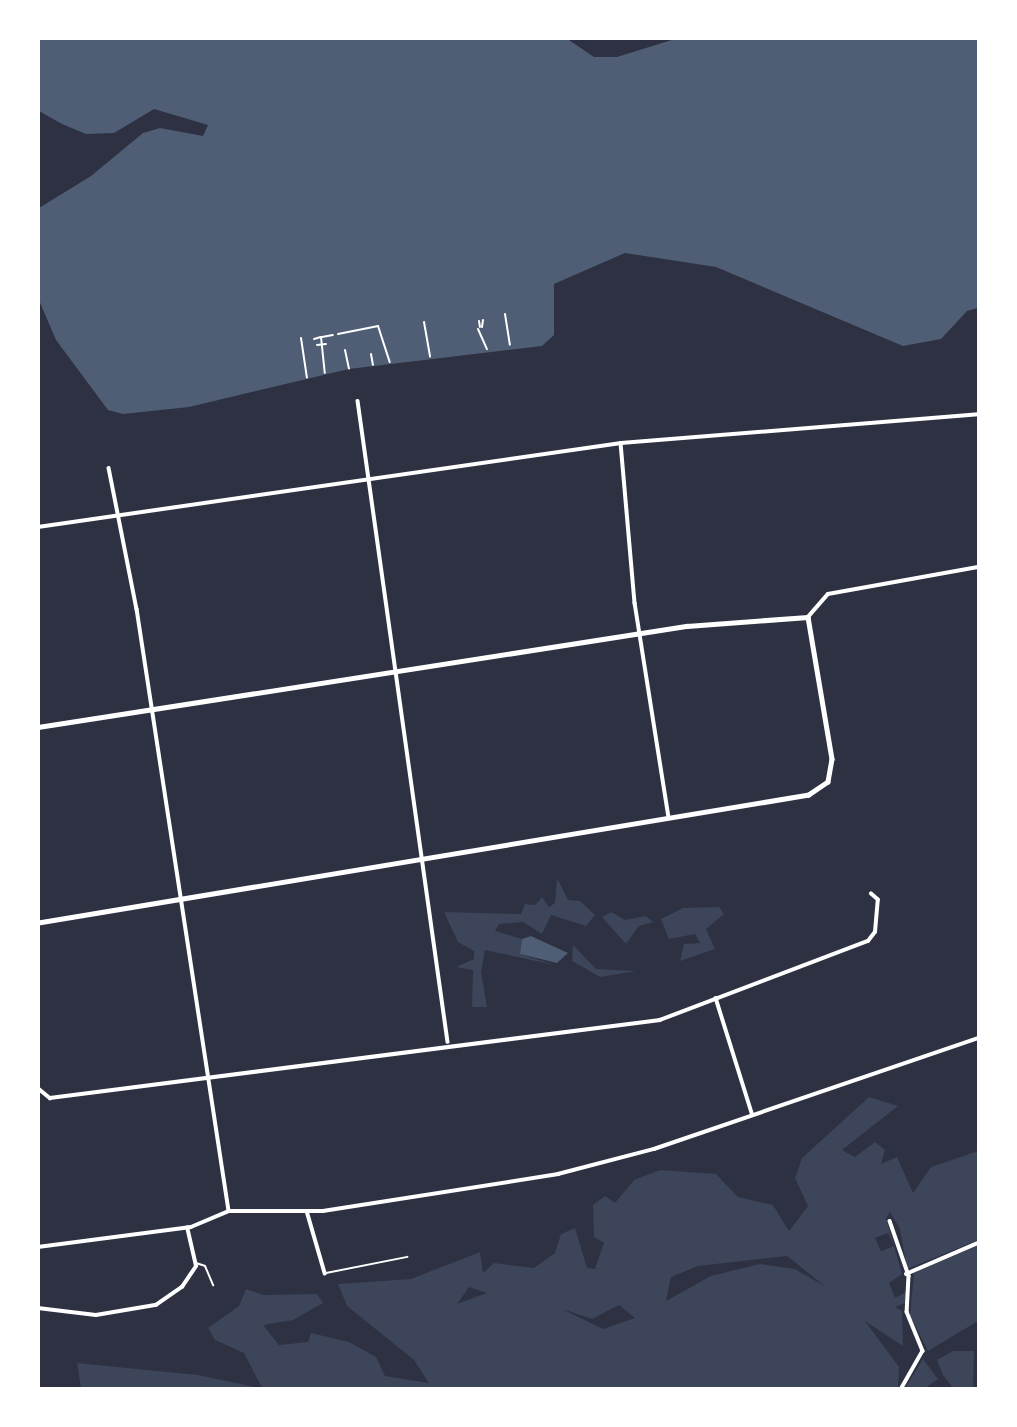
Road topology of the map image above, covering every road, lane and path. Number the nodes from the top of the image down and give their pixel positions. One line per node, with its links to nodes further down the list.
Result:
1 (505, 314): 12 (path)
2 (481, 321): 14 (path)
3 (424, 322): 16 (path)
4 (338, 334): 17 (path)
5 (333, 335): 6 (path)
6 (321, 337): 8 (path); 9 (path)
7 (301, 338): 21 (path)
8 (314, 339)
9 (321, 344): 10 (path); 11 (path); 20 (path)
10 (326, 344)
11 (317, 345)
12 (510, 345)
13 (345, 349): 19 (path)
14 (487, 349)
15 (371, 354): 18 (path)
16 (430, 356)
17 (390, 362)
18 (373, 365)
19 (349, 369)
20 (325, 373)
21 (307, 377)
22 (358, 401): 26 (street)
23 (978, 414): 24 (street)
24 (621, 443): 26 (street); 31 (street)
25 (109, 468): 27 (street)
26 (369, 475): 27 (street); 32 (street)
27 (120, 514): 28 (street); 33 (street)
28 (38, 527)
29 (978, 567): 30 (street)
30 (808, 617): 31 (street); 35 (street)
31 (639, 634): 32 (street); 35 (street)
32 (399, 674): 33 (street); 36 (street)
33 (148, 711): 34 (street); 38 (street)
34 (38, 727)
35 (669, 817): 36 (street)
36 (422, 858): 38 (street); 42 (street)
37 (871, 894): 40 (street)
38 (179, 900): 39 (street); 43 (street)
39 (38, 923)
40 (716, 998): 42 (street); 45 (street)
41 (978, 1038): 45 (street)
42 (448, 1042): 43 (street)
43 (205, 1077): 44 (street); 46 (street)
44 (38, 1088)
45 (752, 1113): 47 (street)
46 (229, 1210): 47 (street); 49 (street)
47 (307, 1211): 54 (street)
48 (890, 1221): 55 (street)
49 (187, 1228): 51 (street); 53 (street)
50 (978, 1243): 55 (street)
51 (38, 1247)
52 (407, 1257): 54 (lane)
53 (195, 1262): 56 (lane); 57 (street)
54 (325, 1273)
55 (906, 1274): 58 (street)
56 (213, 1285)
57 (38, 1308)
58 (902, 1388)

